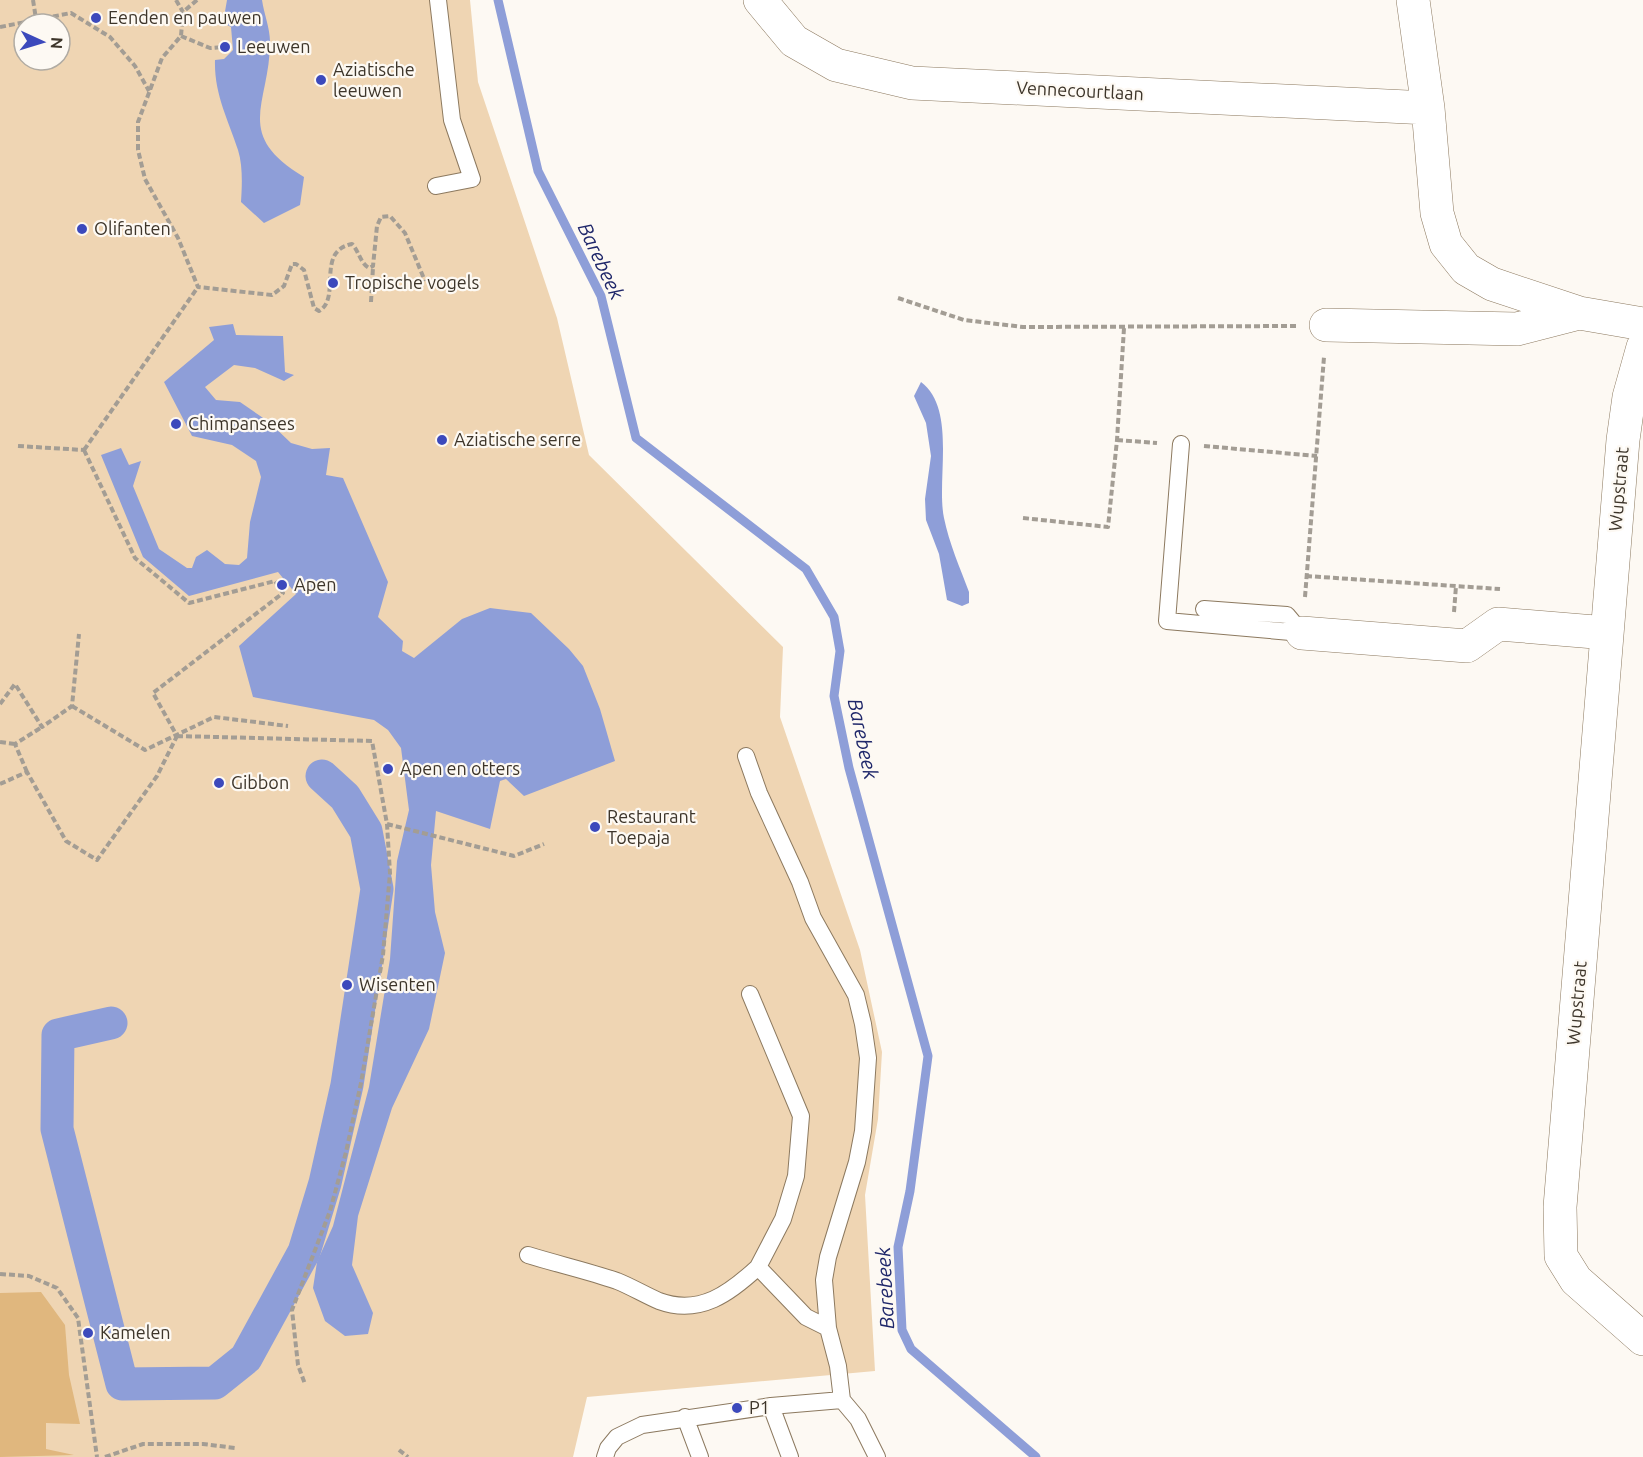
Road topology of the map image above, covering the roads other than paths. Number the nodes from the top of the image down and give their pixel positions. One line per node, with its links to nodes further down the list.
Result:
1 (438, 0): 5 (lane)
2 (760, 0): 4 (street, Vennecourtlaan)
3 (1413, 0): 4 (street)
4 (1428, 108): 6 (street)
5 (436, 186)
6 (1579, 313): 7 (street); 8 (street)
7 (1643, 324)
8 (1326, 325)
9 (1643, 347): 13 (street, Wupstraat)
10 (1181, 444): 12 (lane)
11 (1204, 609): 12 (lane)
12 (1302, 633): 13 (street)
13 (1607, 633): 19 (street, Wupstraat)
14 (746, 756): 18 (lane)
15 (750, 994): 17 (lane)
16 (528, 1255): 17 (lane)
17 (759, 1267): 18 (lane)
18 (828, 1328): 20 (lane)
19 (1643, 1339)
20 (842, 1400): 21 (lane); 26 (lane)
21 (771, 1406): 22 (lane); 25 (lane)
22 (686, 1417): 23 (lane); 24 (lane)
23 (608, 1454)
24 (700, 1457)
25 (790, 1457)
26 (877, 1457)

